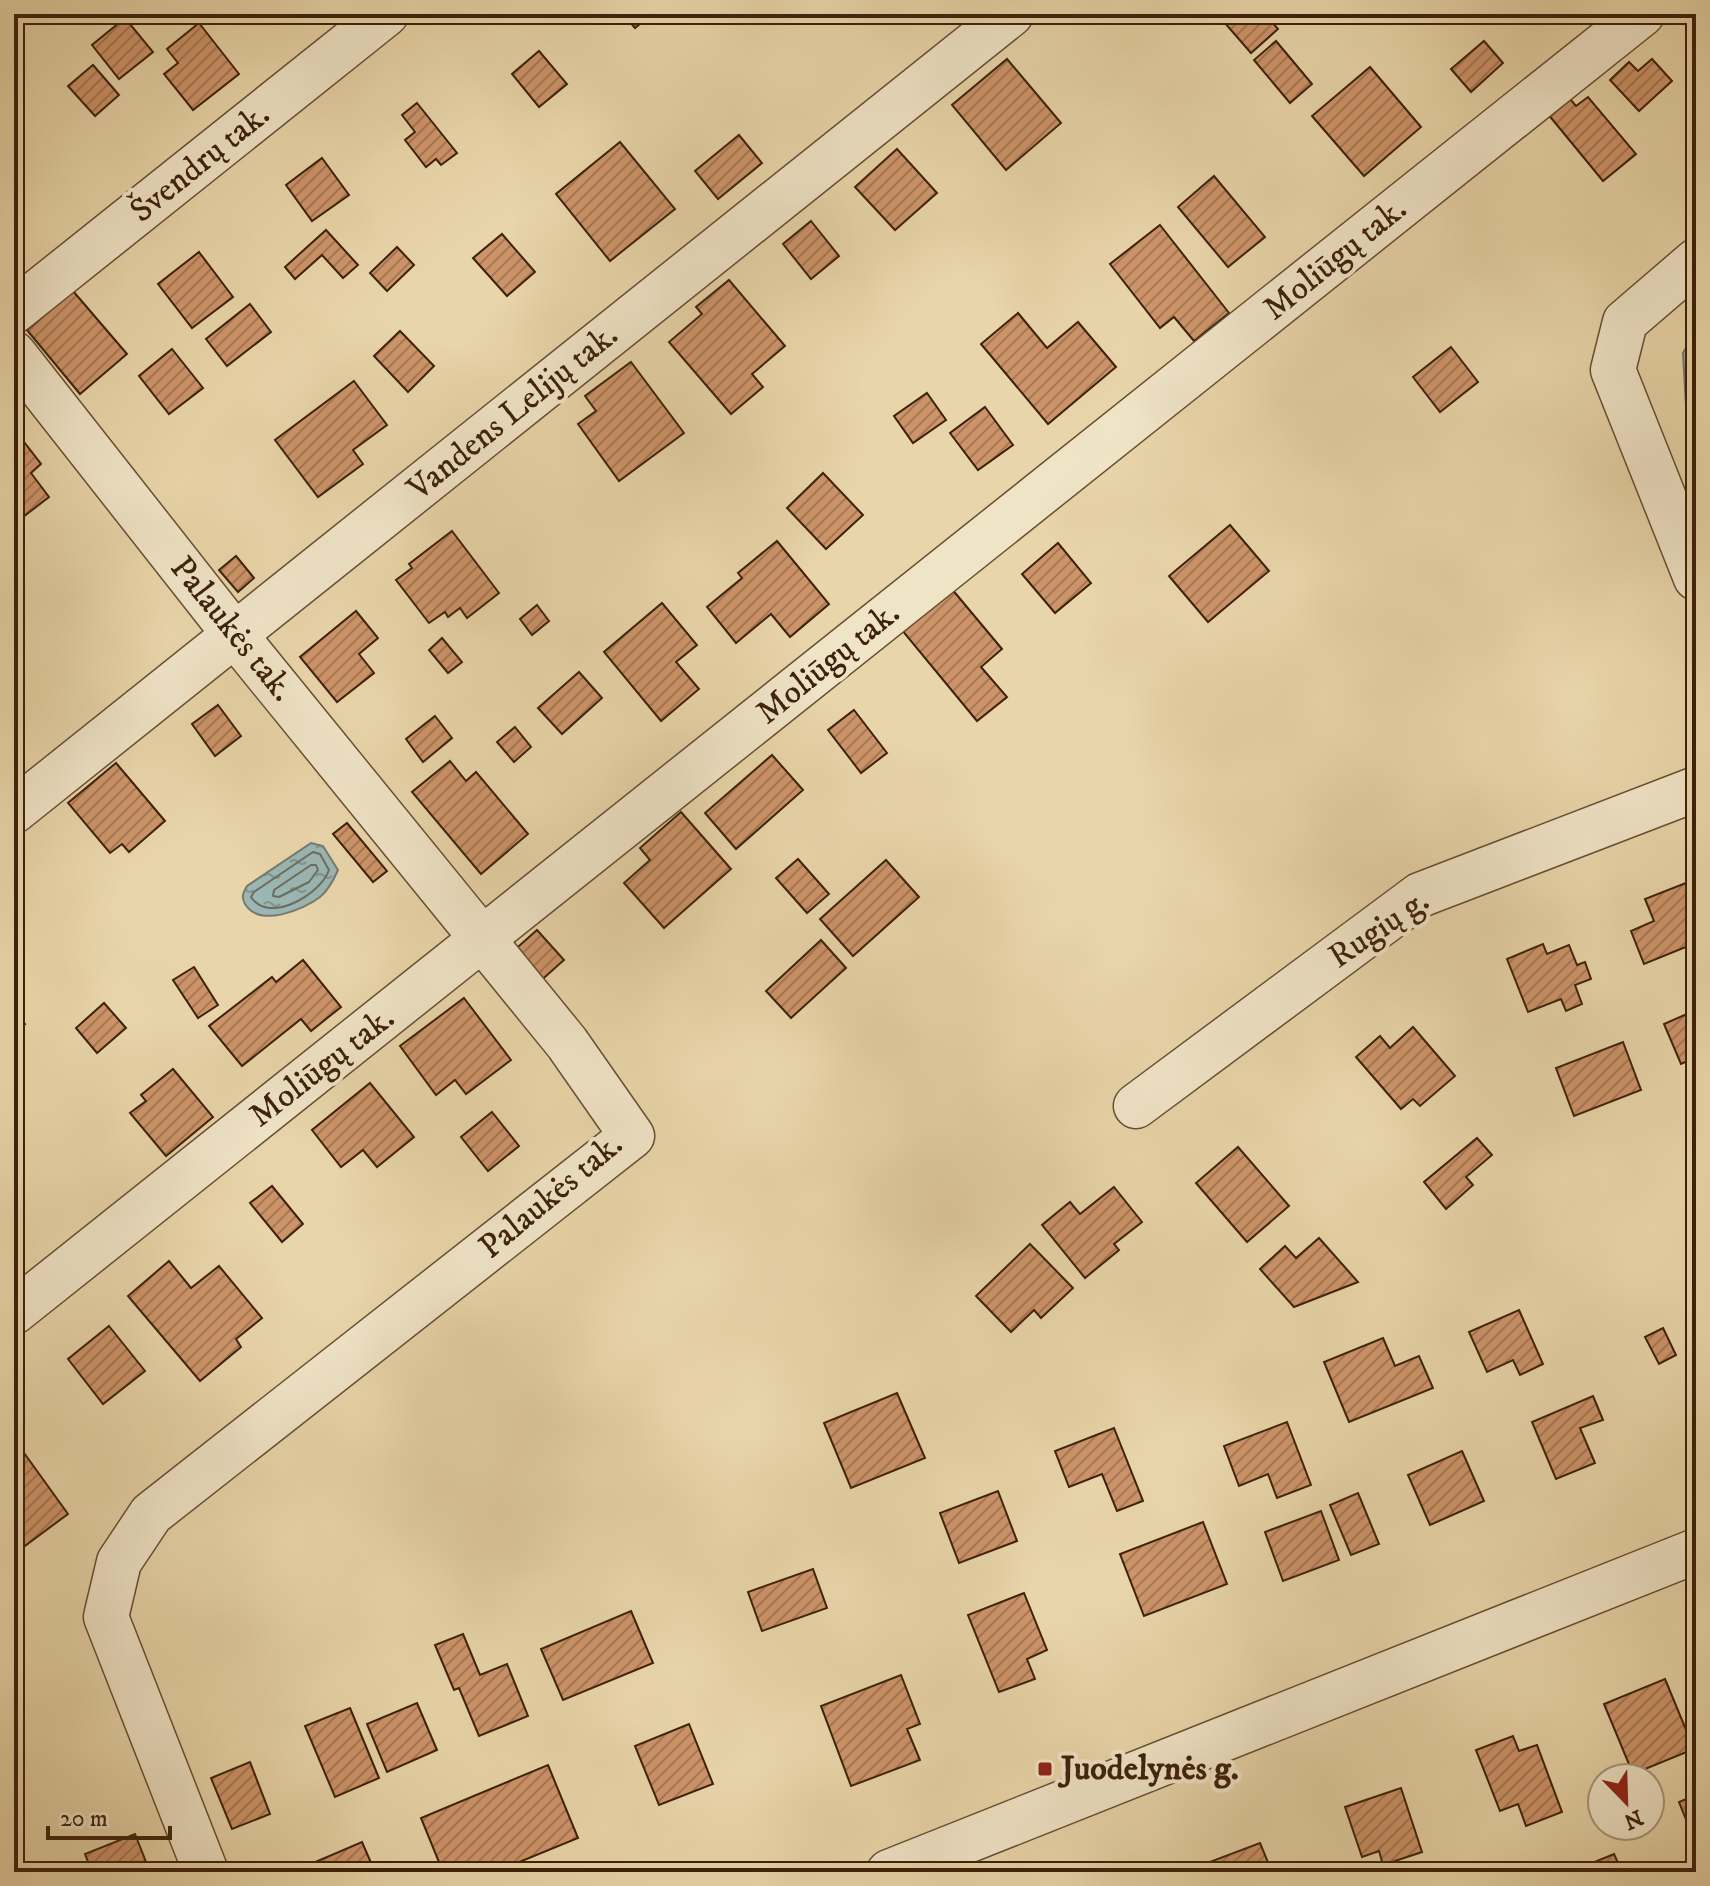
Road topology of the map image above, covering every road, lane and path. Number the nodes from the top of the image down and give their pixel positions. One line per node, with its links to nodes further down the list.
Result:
1 (386, 14): 5 (street, Švendrų tak.)
2 (1011, 14): 8 (street, Vandens Lelijų tak.)
3 (1642, 14): 11 (street, Moliūgų tak.)
4 (1696, 261): 7 (street)
5 (14, 311)
6 (14, 354): 8 (street, Palaukės tak.)
7 (1696, 578)
8 (235, 635): 10 (street, Vandens Lelijų tak.); 11 (street, Palaukės tak.)
9 (1696, 789): 12 (street, Rugių g.)
10 (14, 811)
11 (483, 939): 13 (street, Moliūgų tak.); 15 (street, Palaukės tak.)
12 (1136, 1106)
13 (14, 1312)
14 (1696, 1551): 16 (street)
15 (206, 1872)
16 (889, 1872)

